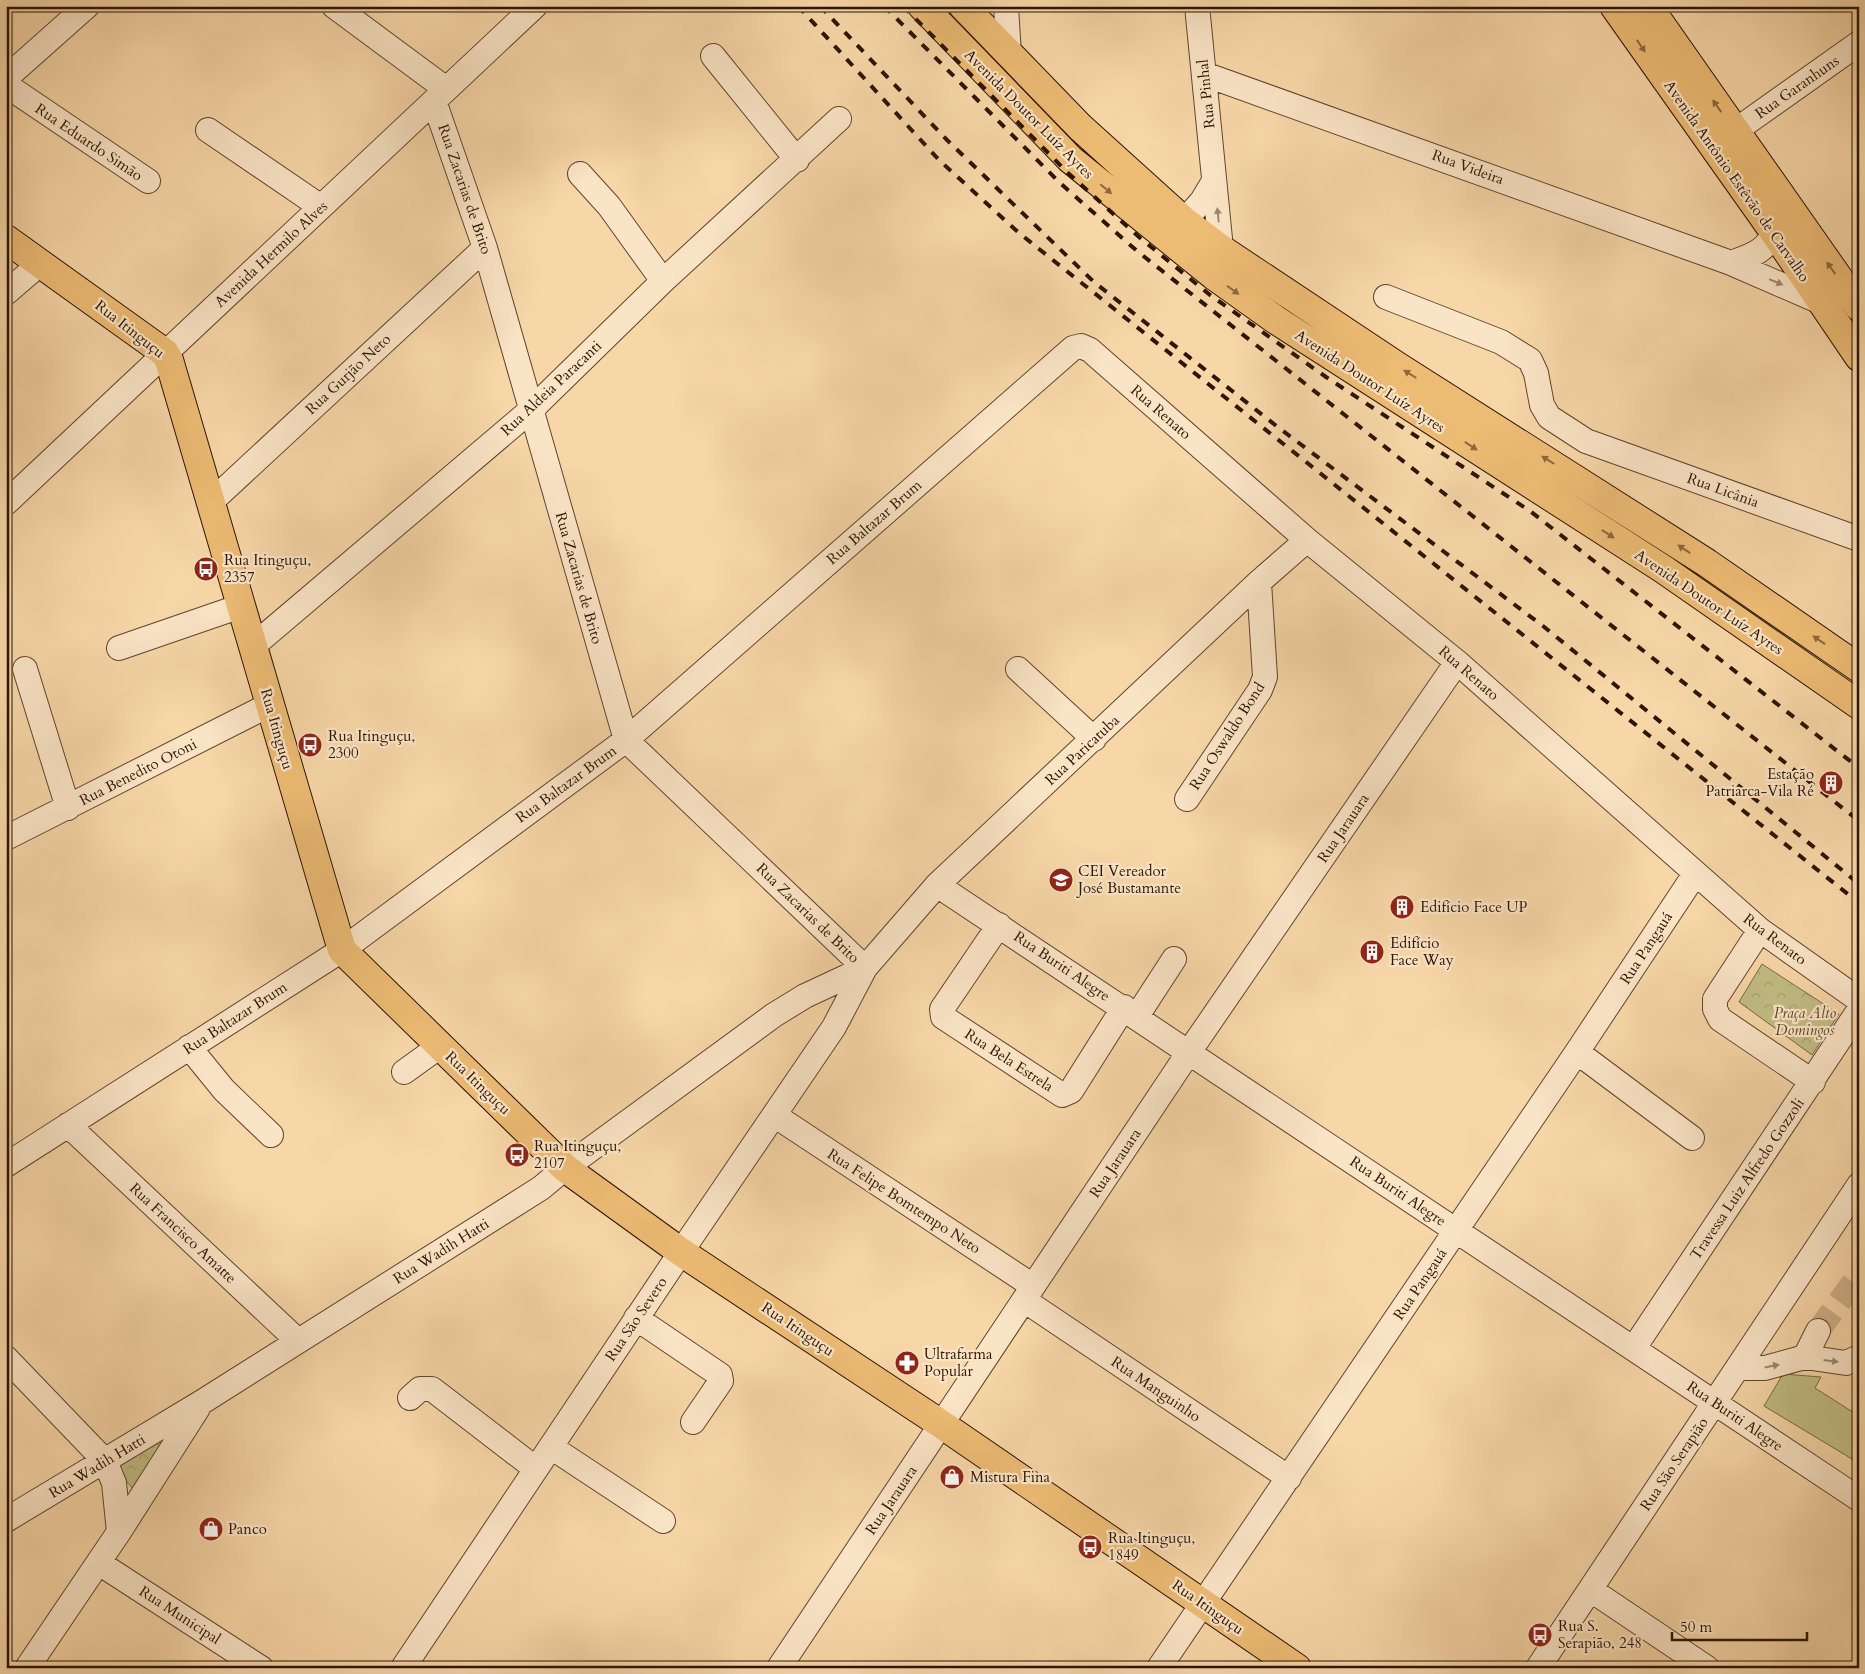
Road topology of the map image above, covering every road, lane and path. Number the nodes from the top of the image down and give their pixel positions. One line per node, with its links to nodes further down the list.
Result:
1 (87, 6): 14 (street)
2 (334, 6): 16 (street)
3 (535, 6): 16 (street, Avenida Hermilo Alves)
4 (922, 6): 54 (main road, Avenida Doutor Luíz Ayres, one-way to 54)
5 (963, 6): 11 (main road, Avenida Doutor Luíz Ayres)
6 (1006, 6): 11 (street)
7 (1197, 6): 13 (street, Rua Pinhal)
8 (1614, 6): 26 (main road, Avenida Antônio Estêvão de Carvalho, one-way to 26)
9 (1648, 6): 19 (main road, Avenida Antônio Estêvão de Carvalho, one-way to 9)
10 (1859, 43): 19 (street, Rua Garanhuns)
11 (1009, 55): 25 (main road, Avenida Doutor Luíz Ayres)
12 (713, 56): 20 (street)
13 (1204, 74): 23 (street, Rua Pinhal); 31 (street, Rua Videira)
14 (6, 78)
15 (6, 85): 22 (street, Rua Eduardo Simão)
16 (440, 95): 24 (street, Avenida Hermilo Alves); 28 (street, Rua Zacarias de Brito)
17 (839, 120): 20 (street, Rua Aldeia Paracanti)
18 (208, 130): 24 (street)
19 (1735, 131): 36 (main road, Avenida Antônio Estêvão de Carvalho, one-way to 19)
20 (797, 160): 32 (street, Rua Aldeia Paracanti)
21 (580, 174): 32 (street)
22 (148, 181)
23 (1214, 181): 25 (street); 29 (street, Rua Pinhal, one-way to 23)
24 (321, 207): 38 (street, Avenida Hermilo Alves)
25 (1184, 221): 29 (main road, Avenida Doutor Luíz Ayres)
26 (1774, 232): 31 (street); 35 (main road, Avenida Antônio Estêvão de Carvalho)
27 (6, 239): 30 (main road, Rua Itinguçu)
28 (485, 248): 40 (street, Rua Zacarias de Brito); 41 (street, Rua Gurjão Neto)
29 (1221, 249): 50 (main road, Avenida Doutor Luíz Ayres, one-way to 29)
30 (41, 262): 33 (street); 38 (main road, Rua Itinguçu)
31 (1731, 263): 35 (street, Rua Videira, one-way to 35)
32 (663, 281): 40 (street, Rua Aldeia Paracanti)
33 (6, 293)
34 (1386, 297): 43 (street, Rua Licânia)
35 (1823, 303): 39 (main road, Avenida Antônio Estêvão de Carvalho)
36 (1859, 308)
37 (1081, 346): 44 (street, Rua Renato); 56 (street, Rua Baltazar Brum)
38 (164, 353): 41 (main road, Rua Itinguçu); 42 (street, Avenida Hermilo Alves)
39 (1859, 357)
40 (531, 410): 47 (street, Rua Aldeia Paracanti); 56 (street, Rua Zacarias de Brito)
41 (212, 501): 46 (main road, Rua Itinguçu)
42 (6, 503)
43 (1859, 539)
44 (1307, 540): 45 (street, Rua Paricatuba); 49 (street, Rua Renato)
45 (1260, 582): 55 (street, Rua Paricatuba); 57 (street, Rua Oswaldo Bond)
46 (241, 606): 47 (main road, Rua Itinguçu); 48 (street)
47 (253, 646): 53 (main road, Rua Itinguçu)
48 (119, 648)
49 (1457, 662): 60 (street, Rua Renato); 72 (street, Rua Jarauara)
50 (1859, 668)
51 (25, 669): 58 (street)
52 (1018, 670): 55 (street)
53 (269, 704): 58 (street, Rua Benedito Otoni); 64 (main road, Rua Itinguçu)
54 (1859, 705)
55 (1094, 738): 61 (street, Rua Paricatuba)
56 (626, 740): 64 (street, Rua Baltazar Brum); 66 (street, Rua Zacarias de Brito)
57 (1186, 799)
58 (68, 808): 59 (street, Rua Benedito Otoni)
59 (6, 838)
60 (1695, 874): 63 (street, Rua Renato); 73 (street, Rua Pangauá)
61 (937, 885): 62 (street, Rua Buriti Alegre); 66 (street, Rua Paricatuba)
62 (1000, 925): 69 (street, Rua Buriti Alegre); 69 (street, Rua Bela Estrela)
63 (1760, 930): 67 (street, Rua Renato); 75 (street)
64 (342, 950): 70 (main road, Rua Itinguçu); 71 (street, Rua Baltazar Brum)
65 (1174, 959): 69 (street)
66 (865, 968): 76 (street, Rua São Severo); 81 (street, Rua Wadih Hatti)
67 (1859, 1000)
68 (1859, 1010): 75 (street, Travessa Luiz Alfredo Gozzoli)
69 (1130, 1012): 72 (street, Rua Buriti Alegre)
70 (440, 1046): 74 (street); 81 (main road, Rua Itinguçu)
71 (189, 1047): 77 (street, Rua Baltazar Brum); 78 (street)
72 (1189, 1052): 83 (street, Rua Buriti Alegre); 85 (street, Rua Jarauara)
73 (1577, 1052): 79 (street); 83 (street, Rua Pangauá)
74 (404, 1072)
75 (1813, 1082): 89 (street, Travessa Luiz Alfredo Gozzoli)
76 (774, 1115): 84 (street, Rua São Severo); 85 (street, Rua Felipe Bomtempo Neto)
77 (68, 1125): 80 (street, Rua Baltazar Brum); 88 (street, Rua Francisco Amatte)
78 (271, 1135)
79 (1692, 1138)
80 (6, 1165)
81 (565, 1168): 84 (main road, Rua Itinguçu); 88 (street, Rua Wadih Hatti)
82 (1859, 1185): 93 (street, Rua São Serapião)
83 (1456, 1230): 89 (street, Rua Buriti Alegre); 102 (street, Rua Pangauá)
84 (681, 1252): 86 (street, Rua São Severo); 98 (main road, Rua Itinguçu)
85 (1028, 1293): 98 (street, Rua Jarauara); 102 (street, Rua Manguinho)
86 (636, 1318): 97 (street); 99 (street, Rua São Severo)
87 (1818, 1332): 91 (street)
88 (298, 1341): 95 (street, Rua Wadih Hatti)
89 (1634, 1348): 96 (street, Rua Buriti Alegre)
90 (6, 1358): 100 (street)
91 (1805, 1358): 92 (street, one-way to 92); 93 (street, one-way to 91)
92 (1857, 1358)
93 (1738, 1368): 96 (street, Rua São Serapião)
94 (410, 1398): 101 (street)
95 (202, 1402): 100 (street, Rua Wadih Hatti); 106 (street)
96 (1715, 1402): 103 (street, Rua Buriti Alegre); 108 (street, Rua São Serapião)
97 (693, 1422)
98 (941, 1424): 109 (main road, Rua Itinguçu); 113 (street, Rua Jarauara)
99 (551, 1447): 101 (street, Rua São Severo); 105 (street)
100 (105, 1461): 104 (street, Rua Wadih Hatti); 106 (street)
101 (536, 1469): 112 (street, Rua São Severo)
102 (1289, 1478): 109 (street, Rua Pangauá)
103 (1859, 1498)
104 (6, 1520)
105 (663, 1521)
106 (119, 1532): 107 (street)
107 (99, 1563): 110 (street); 111 (street, Rua Municipal)
108 (1590, 1590): 116 (street, Rua São Serapião); 117 (street)
109 (1203, 1603): 114 (street, Rua Pangauá); 115 (main road, Rua Itinguçu)
110 (27, 1668)
111 (261, 1668)
112 (403, 1668)
113 (779, 1668)
114 (1159, 1668)
115 (1297, 1668)
116 (1538, 1668)
117 (1707, 1668)

